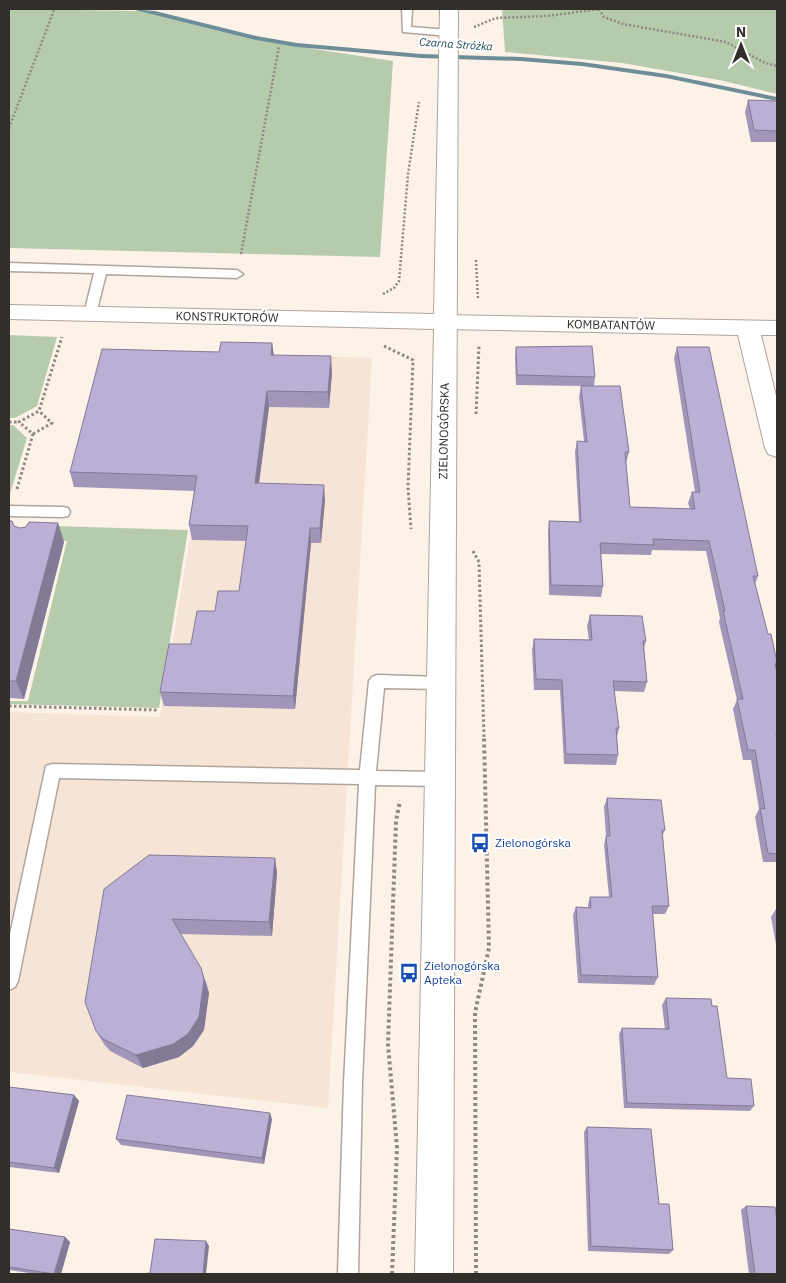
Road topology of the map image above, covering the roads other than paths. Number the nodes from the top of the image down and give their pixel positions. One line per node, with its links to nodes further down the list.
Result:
1 (407, 9): 3 (lane)
2 (449, 9): 3 (street, ZIELONOGÓRSKA)
3 (449, 39): 9 (street, ZIELONOGÓRSKA)
4 (9, 267): 5 (lane)
5 (101, 270): 6 (lane); 8 (lane)
6 (237, 274)
7 (9, 312): 8 (street, KONSTRUKTORÓW)
8 (90, 314): 9 (street, KONSTRUKTORÓW)
9 (445, 322): 10 (street, KOMBATANTÓW); 15 (street, ZIELONOGÓRSKA)
10 (748, 328): 11 (street, KOMBATANTÓW); 12 (street)
11 (777, 328)
12 (777, 448)
13 (9, 511): 14 (lane)
14 (64, 512)
15 (441, 683): 16 (lane); 17 (street, ZIELONOGÓRSKA)
16 (366, 777): 17 (lane); 18 (lane); 19 (lane)
17 (440, 779): 20 (street, ZIELONOGÓRSKA)
18 (9, 981)
19 (348, 1274)
20 (434, 1274)

